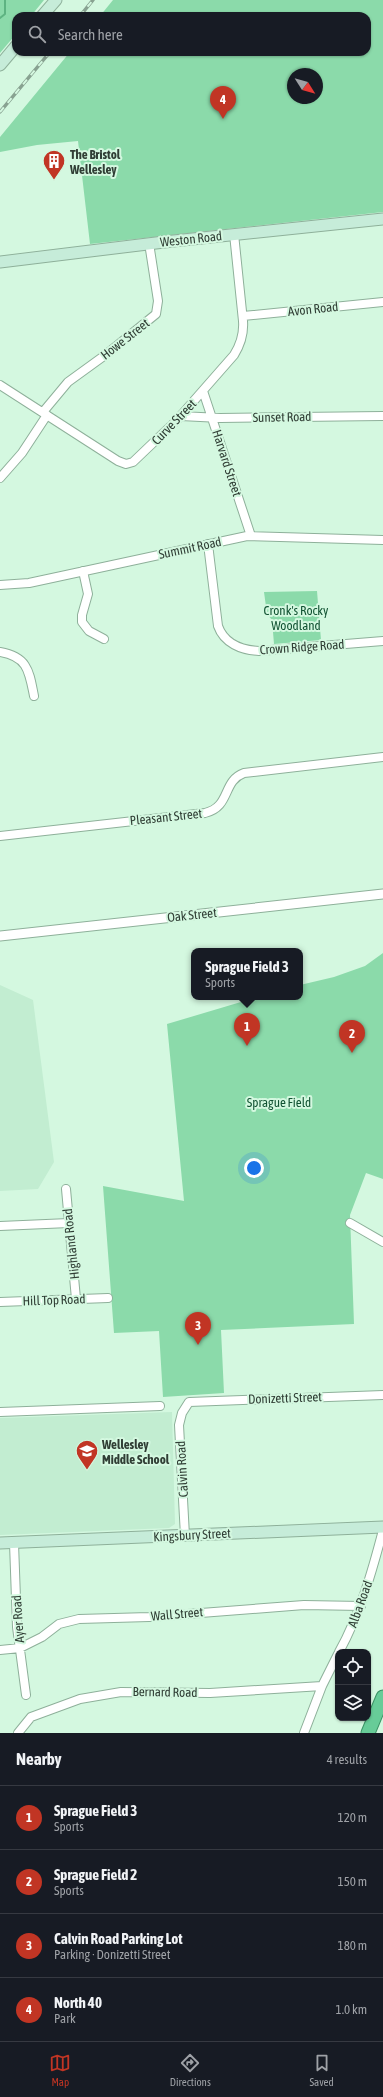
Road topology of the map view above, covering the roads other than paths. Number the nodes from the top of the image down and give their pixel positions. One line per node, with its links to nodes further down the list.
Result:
1 (56, 0): 2 (main road)
2 (46, 12)
3 (12, 51): 4 (main road)
4 (0, 65)
5 (383, 218): 6 (main road, Weston Road)
6 (234, 234): 7 (main road, Weston Road); 10 (street, Curve Street)
7 (149, 243): 8 (main road, Weston Road); 13 (street, Howe Street)
8 (0, 262)
9 (383, 302): 10 (street, Avon Road)
10 (243, 316): 12 (street, Curve Street)
11 (0, 385): 13 (street, Curve Street)
12 (203, 391): 14 (street, Curve Street); 16 (street, Harvard Street)
13 (45, 413): 14 (street, Curve Street); 17 (street, Howe Street)
14 (181, 416): 16 (street, Sunset Road)
15 (383, 416): 16 (street, Sunset Road)
16 (212, 418): 18 (street, Harvard Street)
17 (0, 478)
18 (251, 536): 19 (street, Summit Road); 20 (street, Summit Road)
19 (383, 540)
20 (208, 544): 21 (street, Summit Road); 24 (street, Crown Ridge Road)
21 (83, 571): 22 (street, Summit Road); 23 (street)
22 (0, 585)
23 (104, 639)
24 (383, 641)
25 (0, 652): 26 (street)
26 (34, 696)
27 (383, 757): 28 (street, Pleasant Street)
28 (0, 836)
29 (383, 894): 30 (street, Oak Street)
30 (0, 936)
31 (66, 1189): 32 (street, Highland Road)
32 (69, 1223): 34 (street); 37 (street, Highland Road)
33 (350, 1223): 35 (street)
34 (0, 1226)
35 (383, 1242)
36 (108, 1298): 37 (street, Hill Top Road)
37 (76, 1299): 38 (street, Hill Top Road)
38 (0, 1302)
39 (383, 1395): 40 (street, Donizetti Street)
40 (188, 1404): 45 (street, Calvin Road)
41 (160, 1406): 42 (street)
42 (0, 1412)
43 (383, 1527): 45 (main road, Kingsbury Street)
44 (383, 1530): 48 (street, Alba Road)
45 (185, 1536): 47 (main road, Kingsbury Street)
46 (0, 1543): 47 (main road, Kingsbury Street)
47 (14, 1543): 49 (street, Ayer Road)
48 (361, 1606): 49 (street, Wall Street); 50 (street, Alba Road)
49 (20, 1648): 51 (street, Wall Street); 54 (street, Ayer Road)
50 (341, 1649)
51 (0, 1650)
52 (335, 1661): 53 (street, Alba Road)
53 (322, 1686): 56 (street, Bernard Road); 57 (street, Alba Road)
54 (26, 1696)
55 (383, 1697): 58 (highway)
56 (18, 1733)
57 (304, 1733)
58 (368, 1733)

